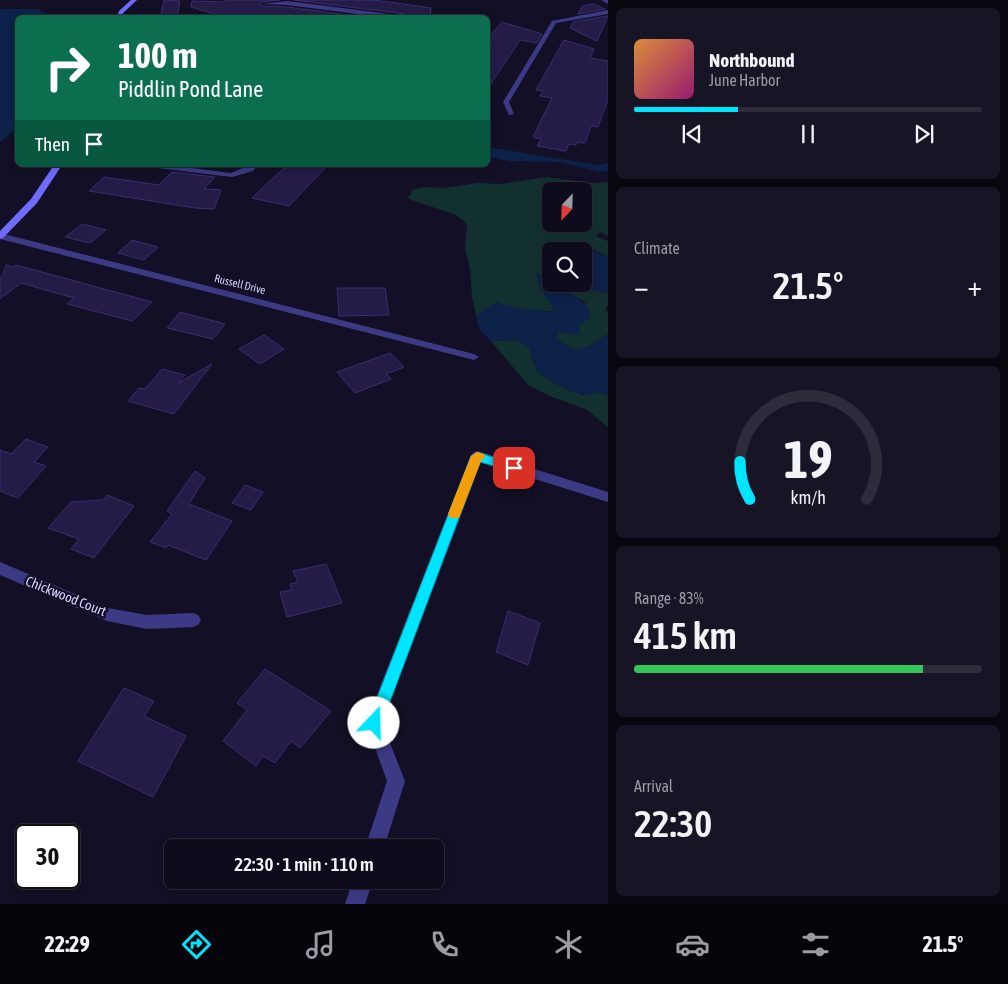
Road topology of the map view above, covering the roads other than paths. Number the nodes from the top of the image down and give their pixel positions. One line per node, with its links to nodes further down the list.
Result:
1 (134, 0): 6 (street)
2 (604, 0): 3 (street)
3 (608, 2)
4 (265, 4): 7 (street)
5 (608, 12): 8 (street)
6 (120, 15)
7 (381, 15)
8 (511, 114)
9 (57, 167): 12 (street)
10 (166, 167): 11 (street)
11 (252, 167)
12 (0, 236): 13 (street, Russell Drive)
13 (474, 357)
14 (608, 497): 17 (street)
15 (0, 568): 16 (street, Chickwood Court)
16 (193, 620)
17 (377, 839)
18 (360, 889): 19 (street)
19 (355, 904)

